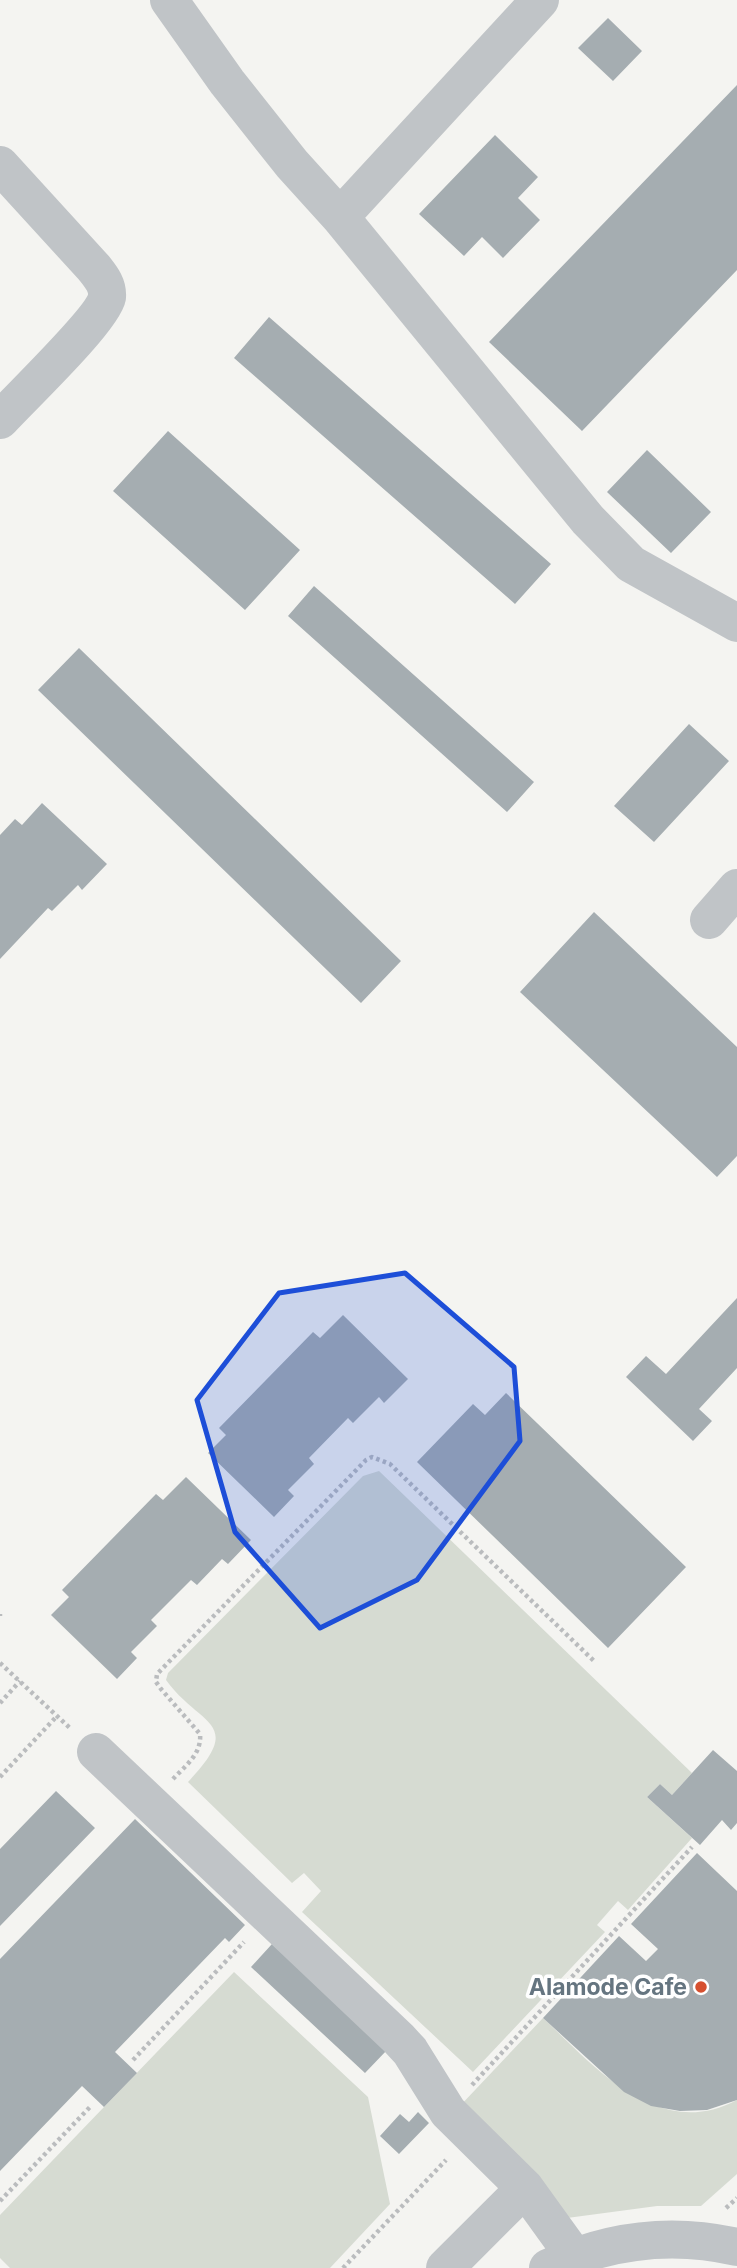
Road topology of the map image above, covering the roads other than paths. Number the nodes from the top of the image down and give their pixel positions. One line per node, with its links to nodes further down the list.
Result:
1 (169, 0): 4 (street)
2 (540, 0): 4 (street)
3 (0, 165): 5 (street)
4 (340, 217): 6 (street)
5 (0, 419)
6 (737, 623)
7 (737, 888): 8 (street)
8 (709, 920)
9 (96, 1752): 10 (street)
10 (525, 2188): 12 (street); 13 (street)
11 (737, 2247): 12 (street)
12 (561, 2262)
13 (445, 2268)

